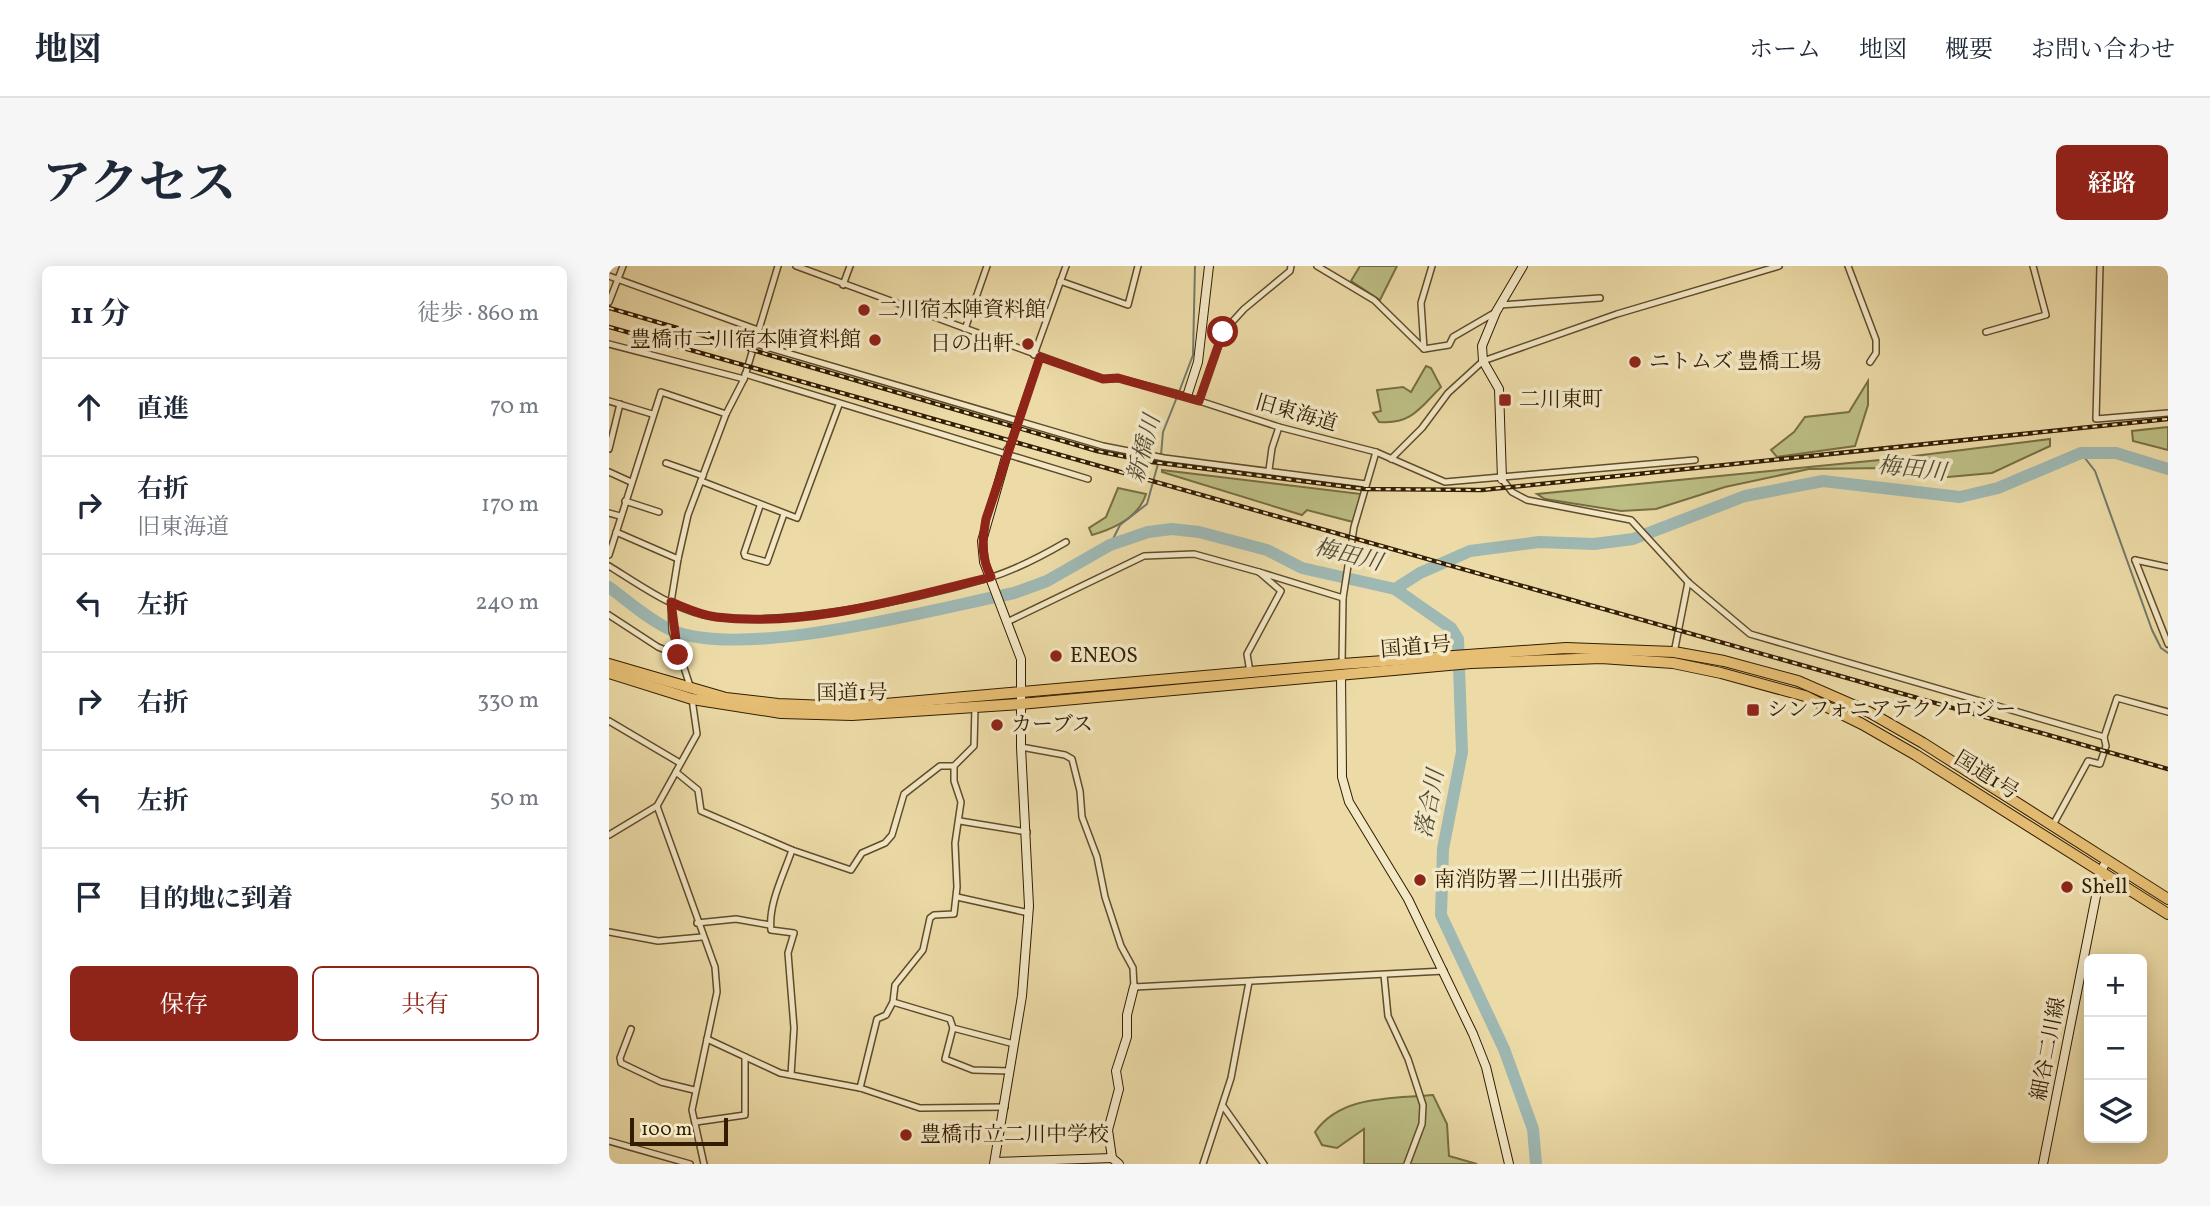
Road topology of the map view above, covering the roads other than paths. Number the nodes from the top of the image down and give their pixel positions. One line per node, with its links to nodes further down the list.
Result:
1 (623, 266): 19 (street)
2 (779, 266): 26 (street)
3 (796, 266): 21 (street, 旧東海道)
4 (850, 266): 21 (street)
5 (987, 266): 25 (street)
6 (1066, 266): 20 (street)
7 (1138, 266): 20 (street)
8 (1209, 266): 35 (street)
9 (1291, 266): 37 (street)
10 (1317, 266): 30 (street)
11 (1432, 266): 30 (street)
12 (1523, 266): 24 (street)
13 (1779, 266): 17 (street)
14 (1848, 266): 33 (street)
15 (2033, 266): 27 (street)
16 (2100, 266): 40 (street)
17 (1764, 268): 32 (street)
18 (609, 276): 19 (street)
19 (618, 279): 23 (street); 26 (street)
20 (1061, 281): 31 (street)
21 (843, 285): 25 (street, 旧東海道)
22 (1600, 298): 24 (street)
23 (609, 302)
24 (1498, 308): 30 (street); 32 (street)
25 (965, 329): 31 (street, 旧東海道)
26 (758, 330): 28 (street)
27 (1986, 331)
28 (753, 343): 34 (street); 43 (street)
29 (609, 344): 34 (street)
30 (1424, 349)
31 (1037, 356): 35 (street, 旧東海道); 43 (street)
32 (1483, 361): 48 (street); 55 (street)
33 (1870, 362)
34 (744, 376): 39 (street); 42 (street)
35 (1184, 396): 37 (street, 旧東海道)
36 (609, 401): 38 (street)
37 (1199, 401): 44 (street, 旧東海道)
38 (620, 404): 41 (street); 45 (street)
39 (839, 405): 46 (street); 62 (street)
40 (2168, 413)
41 (652, 414): 42 (street); 56 (street)
42 (726, 414): 53 (street)
43 (1018, 422): 46 (street); 51 (street)
44 (1279, 427): 47 (street, 旧東海道); 51 (street)
45 (609, 449)
46 (1007, 452): 54 (street); 71 (street)
47 (1376, 452): 48 (street, 旧東海道); 57 (street)
48 (1391, 459): 55 (street, 旧東海道)
49 (1695, 460): 55 (street, 旧東海道)
50 (666, 463): 53 (street)
51 (1269, 470): 57 (street)
52 (609, 472): 56 (street)
53 (702, 478): 59 (street); 67 (street)
54 (1088, 479)
55 (1502, 479): 72 (street)
56 (631, 482): 58 (street)
57 (1366, 484): 73 (street)
58 (625, 501): 60 (street); 63 (street)
59 (760, 506): 62 (street); 62 (street)
60 (659, 512)
61 (609, 513): 63 (street)
62 (784, 514)
63 (620, 516): 64 (street)
64 (616, 532): 66 (street); 67 (street)
65 (1066, 542): 71 (street)
66 (609, 555)
67 (678, 559): 74 (street)
68 (609, 566): 74 (street)
69 (2168, 567): 77 (street)
70 (1258, 572): 73 (street); 76 (street); 82 (street)
71 (991, 579): 74 (street); 76 (street)
72 (1688, 582): 79 (street); 89 (street)
73 (1343, 597): 81 (street)
74 (671, 605): 78 (street)
75 (609, 615): 78 (street)
76 (1006, 619): 85 (street)
77 (2168, 644)
78 (677, 653): 84 (street)
79 (1674, 658): 81 (highway, 国道1号); 96 (highway, 国道1号); 101 (highway, 国道1号)
80 (609, 664): 84 (highway, 国道1号)
81 (1341, 669): 82 (highway, 国道1号); 85 (highway, 国道1号); 110 (street)
82 (1250, 672): 85 (highway, 国道1号)
83 (609, 673): 84 (highway, 国道1号)
84 (691, 694): 85 (highway, 国道1号); 86 (highway, 国道1号); 91 (street)
85 (1021, 699): 86 (highway, 国道1号); 90 (street)
86 (975, 707): 92 (street)
87 (2168, 712): 89 (street)
88 (609, 721): 91 (street)
89 (2104, 737): 96 (street)
90 (1021, 747): 97 (street); 113 (street)
91 (680, 763): 93 (street)
92 (954, 766): 95 (street); 99 (street)
93 (675, 772): 94 (street); 99 (street)
94 (657, 806): 98 (street); 106 (street)
95 (960, 821): 97 (street); 102 (street)
96 (2053, 825): 100 (highway, 国道1号)
97 (1027, 832): 104 (street)
98 (609, 835)
99 (792, 850): 107 (street)
100 (2107, 860): 101 (street, 細谷二川線); 103 (highway, 国道1号)
101 (2101, 871): 105 (highway, 国道1号); 129 (street, 細谷二川線)
102 (957, 897): 104 (street); 114 (street)
103 (2168, 899)
104 (1029, 913): 118 (street)
105 (2168, 914)
106 (697, 923): 107 (street); 109 (street)
107 (770, 925): 121 (street)
108 (609, 932): 109 (street)
109 (702, 937): 117 (street)
110 (1444, 971): 111 (street); 136 (street)
111 (1384, 975): 112 (street); 135 (street)
112 (1249, 982): 113 (street); 124 (street)
113 (1134, 987): 128 (street)
114 (893, 1002): 115 (street); 122 (street)
115 (953, 1028): 118 (street); 120 (street)
116 (631, 1029): 123 (street)
117 (707, 1039): 119 (street); 123 (street)
118 (1014, 1044): 120 (street)
119 (745, 1057): 121 (street); 126 (street)
120 (1010, 1071): 125 (street)
121 (790, 1075): 122 (street)
122 (860, 1088): 125 (street)
123 (694, 1090): 126 (street)
124 (1223, 1105): 133 (street); 134 (street)
125 (1005, 1107): 130 (street)
126 (696, 1122): 132 (street)
127 (609, 1142): 131 (street)
128 (1115, 1161): 130 (street)
129 (2046, 1162)
130 (994, 1163)
131 (690, 1164)
132 (704, 1164)
133 (1203, 1164)
134 (1264, 1164)
135 (1407, 1164)
136 (1509, 1164)

